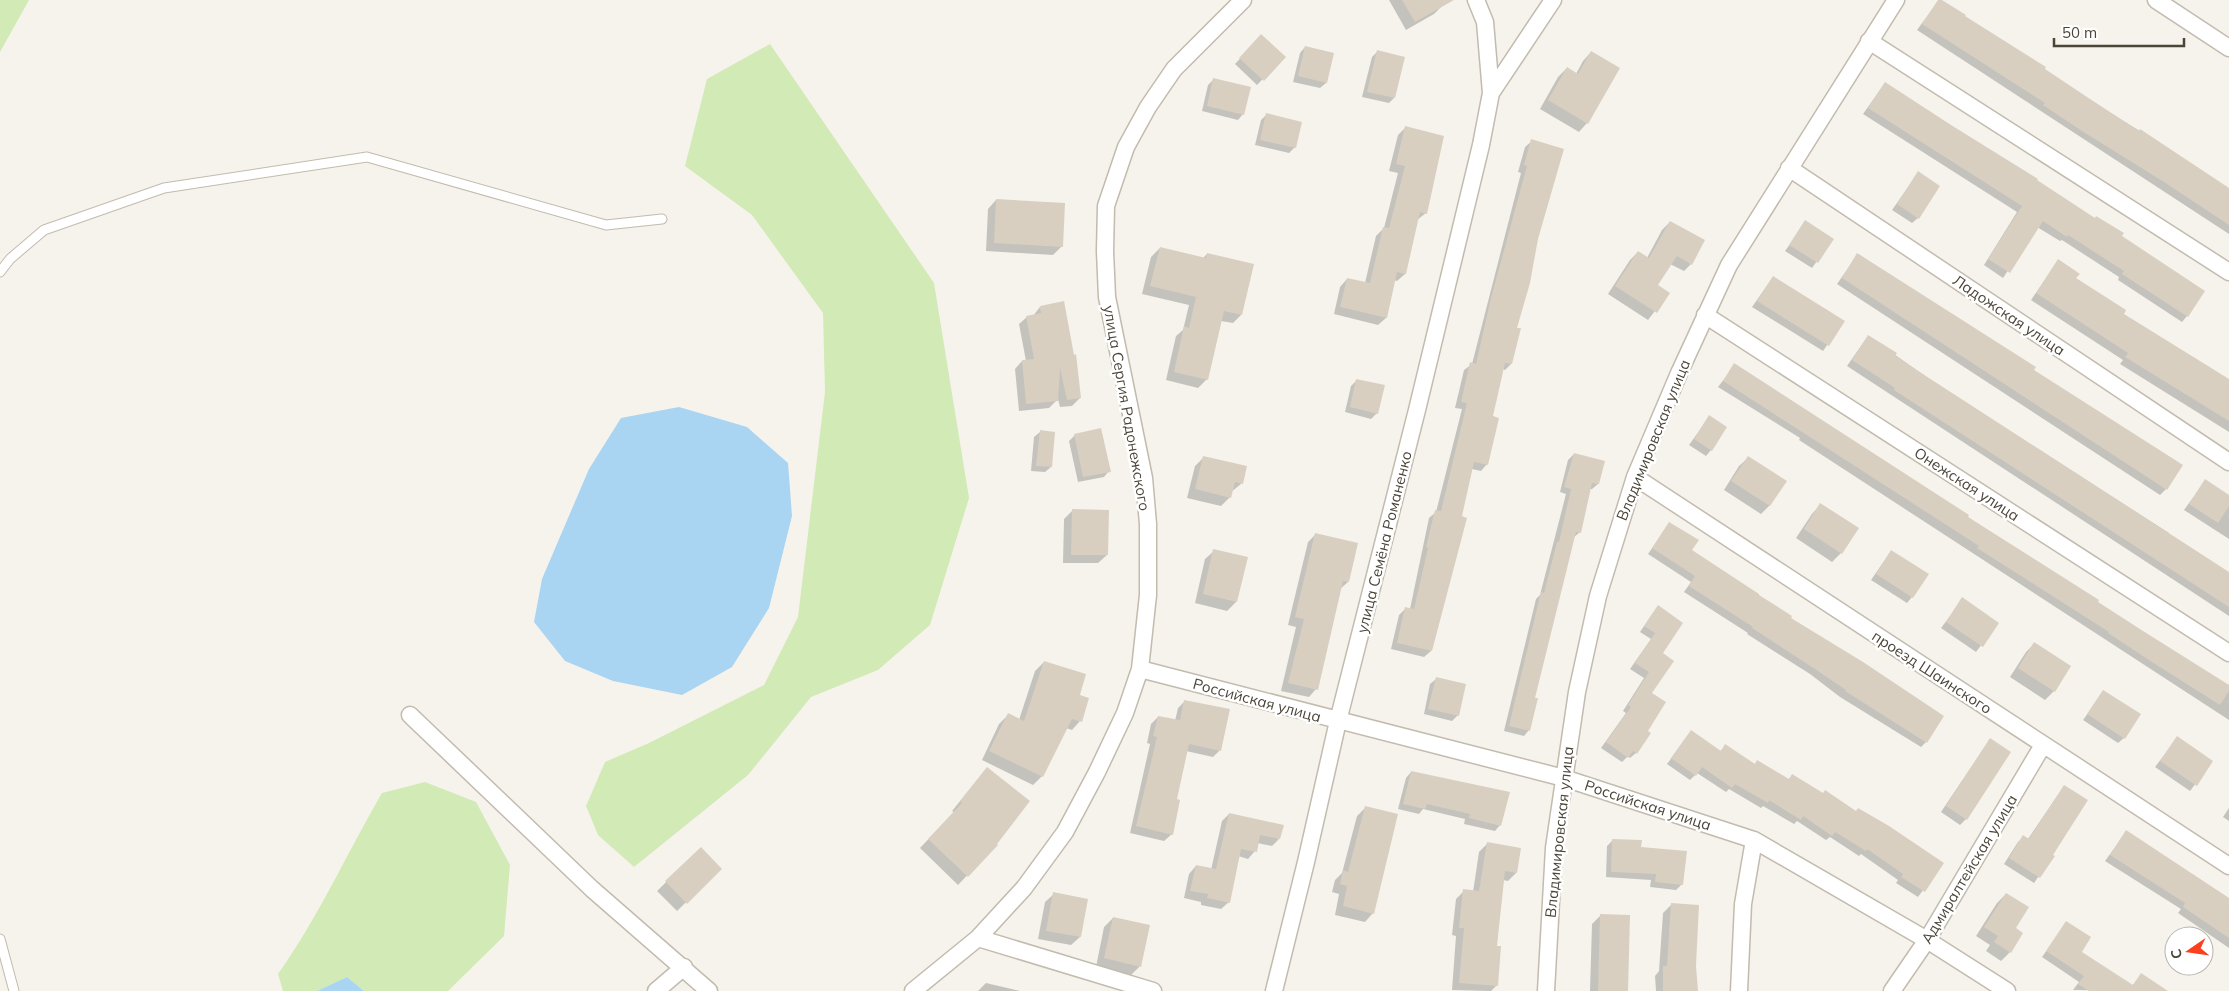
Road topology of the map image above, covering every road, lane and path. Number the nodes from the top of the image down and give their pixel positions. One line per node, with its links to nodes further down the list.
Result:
1 (1242, 0): 17 (street, улица Сергия Радонежского)
2 (1476, 0): 8 (street, улица Семёна Романенко)
3 (1553, 0): 8 (street, улица Семёна Романенко)
4 (1896, 0): 6 (street, Владимировская улица)
5 (2156, 0): 7 (street)
6 (1869, 41): 9 (street, Владимировская улица); 12 (street)
7 (2229, 48)
8 (1491, 93): 19 (street, улица Семёна Романенко)
9 (1789, 168): 13 (street, Владимировская улица); 14 (street, Ладожская улица)
10 (662, 219): 11 (lane)
11 (0, 272)
12 (2229, 272)
13 (1706, 315): 15 (street, Владимировская улица); 16 (street, Онежская улица)
14 (2229, 462)
15 (1635, 477): 20 (street, проезд Шаинского); 21 (street, Владимировская улица)
16 (2229, 653)
17 (1140, 669): 19 (street, Российская улица); 25 (street, улица Сергия Радонежского)
18 (410, 715): 27 (street)
19 (1338, 721): 21 (street, Российская улица); 33 (street, улица Семёна Романенко)
20 (2043, 745): 23 (street, проезд Шаинского); 26 (street, Адмиралтейская улица)
21 (1564, 778): 22 (street, Российская улица); 34 (street, Владимировская улица)
22 (1754, 840): 26 (street, Российская улица); 35 (street)
23 (2229, 866)
24 (0, 938): 28 (lane)
25 (978, 938): 31 (street, улица Сергия Радонежского); 32 (street)
26 (1927, 940): 36 (street, Адмиралтейская улица); 37 (street, Российская улица)
27 (684, 967): 29 (street); 30 (street)
28 (14, 991)
29 (656, 991)
30 (709, 991)
31 (913, 991)
32 (1154, 991)
33 (1274, 991)
34 (1546, 991)
35 (1739, 991)
36 (1892, 991)
37 (2007, 991)

